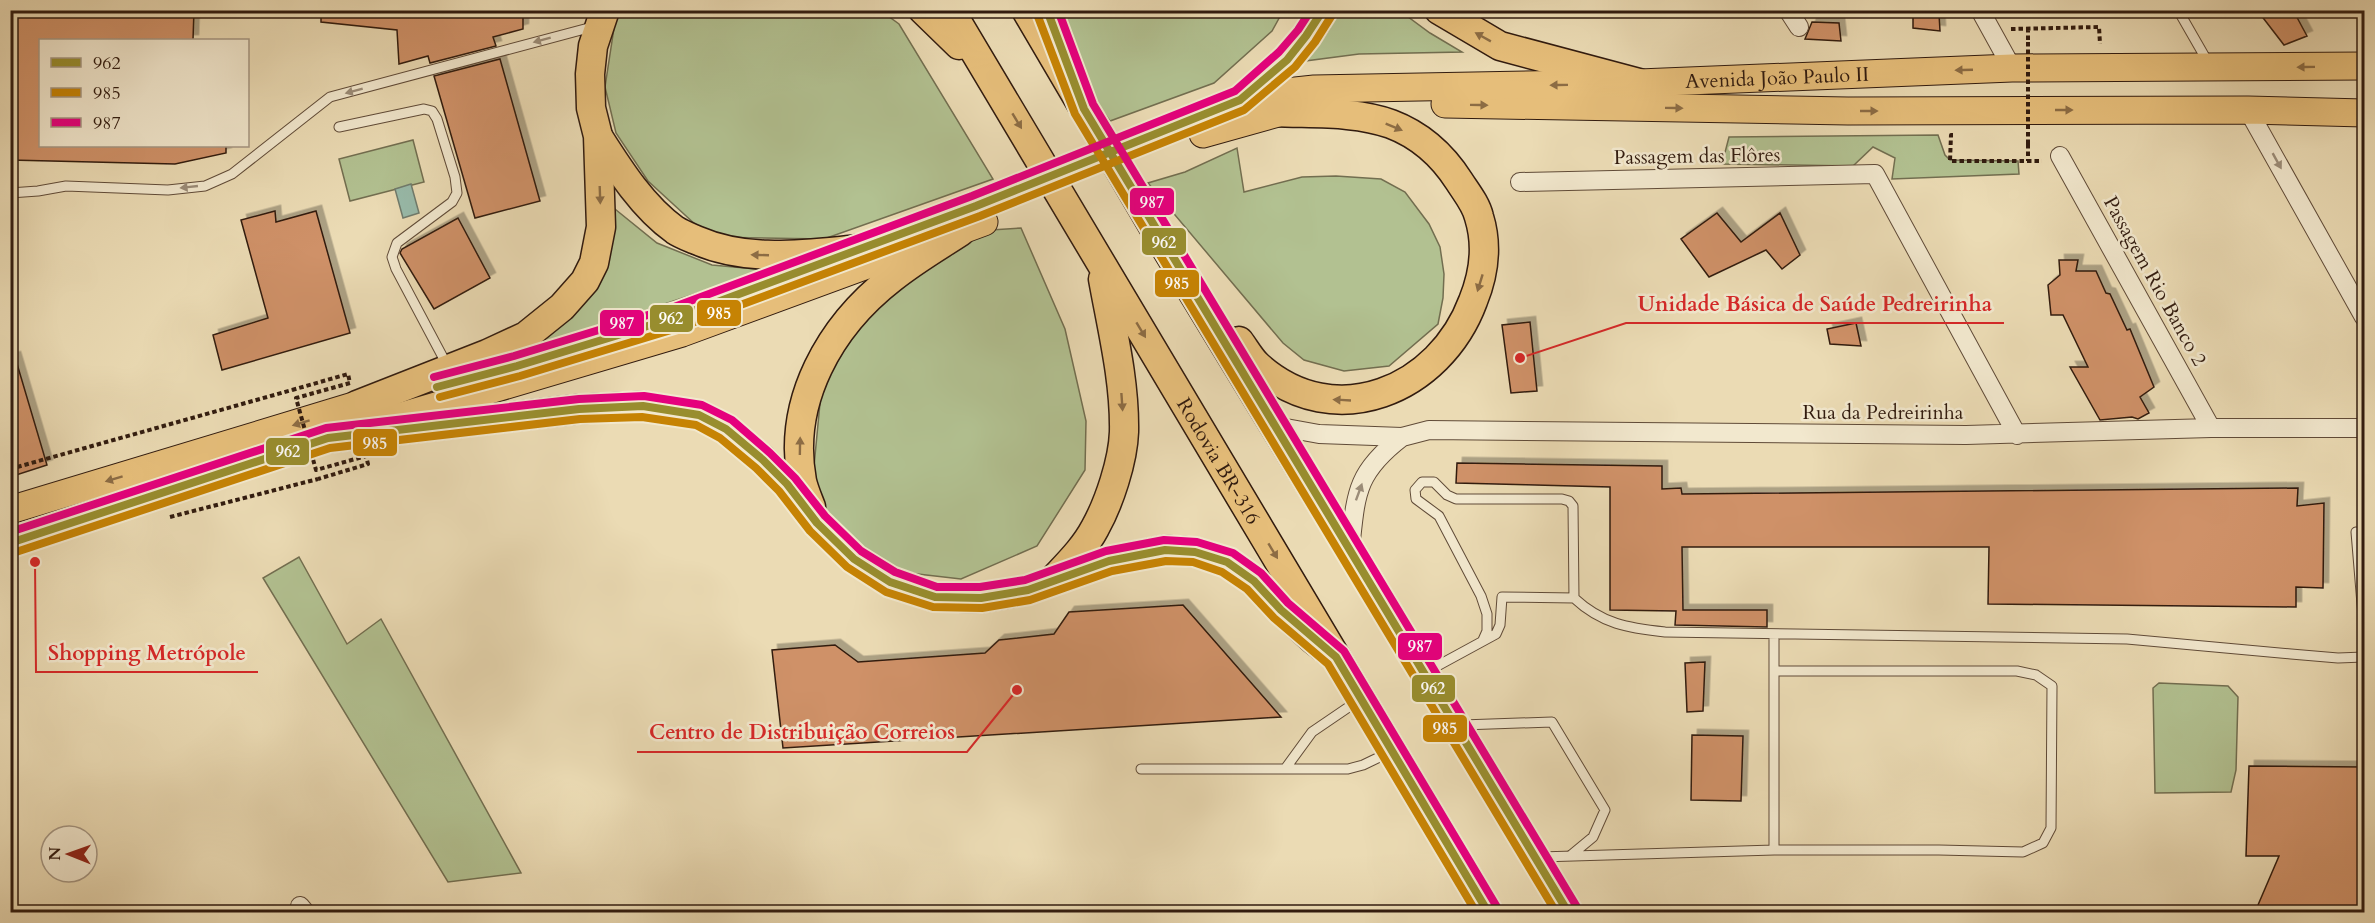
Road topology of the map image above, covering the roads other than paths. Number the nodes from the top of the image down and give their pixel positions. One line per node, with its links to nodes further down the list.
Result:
1 (923, 10): 15 (highway)
2 (950, 10): 15 (highway, Rodovia BR-316)
3 (1026, 10): 18 (highway)
4 (1047, 10): 18 (highway)
5 (1323, 10): 17 (highway)
6 (1438, 10): 16 (highway, one-way to 6)
7 (1788, 10): 11 (street)
8 (1980, 10): 13 (street)
9 (2178, 10): 14 (lane)
10 (599, 18): 24 (highway); 27 (lane, one-way to 27)
11 (1798, 27)
12 (2364, 66): 14 (main road, Avenida João Paulo II, one-way to 14)
13 (2012, 68): 14 (main road, Avenida João Paulo II); 16 (main road, Avenida João Paulo II, one-way to 16)
14 (2212, 68)
15 (987, 71): 31 (highway, Rodovia BR-316, one-way to 31)
16 (1639, 83): 17 (main road, Avenida João Paulo II, one-way to 17)
17 (1240, 100): 22 (main road, Avenida João Paulo II)
18 (1084, 109): 30 (highway)
19 (2248, 110): 20 (main road, Avenida João Paulo II, one-way to 19); 21 (main road, Avenida João Paulo II); 32 (street, one-way to 32)
20 (1274, 112): 22 (main road, Avenida João Paulo II); 30 (highway, one-way to 30)
21 (2364, 113)
22 (1199, 125): 28 (main road, bridge)
23 (339, 127): 33 (lane)
24 (598, 136): 29 (highway, one-way to 24); 33 (highway, one-way to 33)
25 (2060, 156): 36 (street, Passagem Rio Banco 2)
26 (1520, 182): 38 (street, Passagem das Flôres)
27 (10, 193)
28 (973, 220): 29 (main road); 40 (main road); 42 (highway, one-way to 28)
29 (860, 249): 34 (main road)
30 (1170, 255): 35 (highway)
31 (1100, 262): 46 (highway, one-way to 46); 53 (highway, Rodovia BR-316, one-way to 53)
32 (2364, 317)
33 (450, 369): 34 (highway)
34 (357, 405): 41 (main road, one-way to 41)
35 (1275, 426): 39 (street, Rua da Pedreirinha); 45 (highway)
36 (2211, 428): 37 (street, Rua da Pedreirinha); 38 (street, Rua da Pedreirinha)
37 (2364, 428)
38 (2018, 435): 39 (street, Rua da Pedreirinha)
39 (1402, 437): 45 (street, one-way to 39)
40 (328, 438): 42 (highway); 44 (main road)
41 (10, 510)
42 (817, 523): 46 (highway)
43 (2356, 532): 50 (lane)
44 (10, 543)
45 (1350, 550): 56 (highway)
46 (1051, 582): 53 (highway)
47 (1481, 597): 48 (lane); 49 (lane); 52 (lane)
48 (1502, 597): 49 (lane); 52 (lane)
49 (1574, 598): 51 (lane)
50 (2364, 627)
51 (1774, 634): 54 (lane); 55 (lane)
52 (1483, 640): 56 (lane)
53 (1336, 657): 57 (highway, Rodovia BR-316)
54 (2364, 657)
55 (1774, 671): 62 (lane); 62 (lane)
56 (1424, 674): 58 (highway)
57 (1361, 698): 59 (highway, Rodovia BR-316); 61 (lane)
58 (1454, 725): 63 (lane); 64 (highway)
59 (1392, 751): 61 (lane); 65 (highway, Rodovia BR-316)
60 (1141, 769): 61 (lane)
61 (1285, 769)
62 (1774, 850): 63 (lane)
63 (1570, 856): 64 (lane)
64 (1534, 857): 66 (highway)
65 (1488, 912)
66 (1569, 912)

